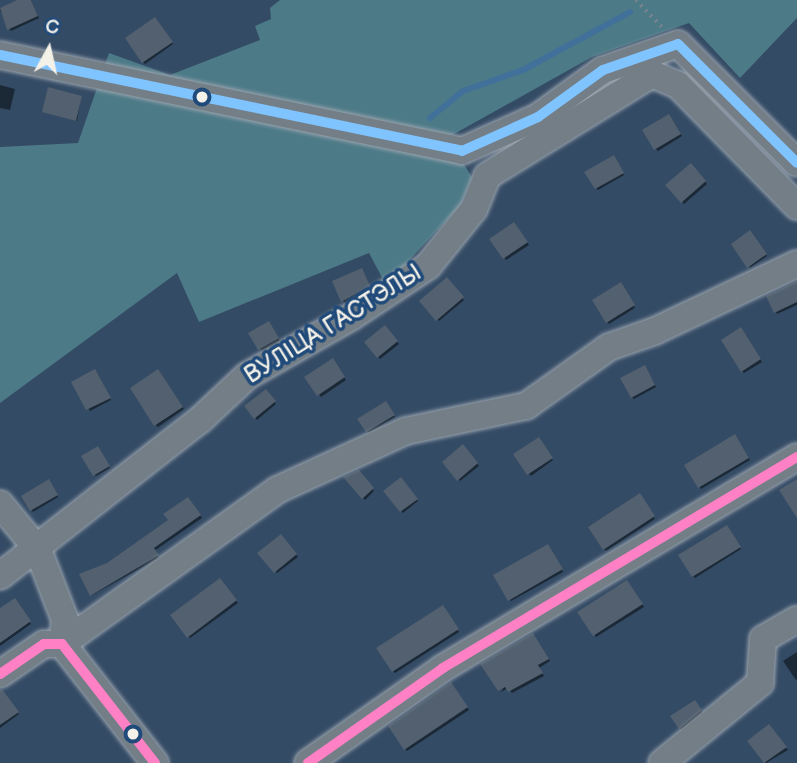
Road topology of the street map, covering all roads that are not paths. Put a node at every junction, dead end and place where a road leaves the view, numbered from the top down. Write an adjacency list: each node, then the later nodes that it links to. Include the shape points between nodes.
1 (0, 55): 2 (street, via 462,151 538,117 603,70 678,44)
2 (797, 163)
3 (797, 206): 7 (street, ВУЛІЦА ГАСТЭЛЫ, via 678,85 653,74 487,176 474,209 428,266 351,317 247,376 200,420)
4 (797, 264): 10 (street, via 655,331 608,347 526,405 407,431 277,490)
5 (797, 457): 13 (street, via 443,668)
6 (0, 503): 7 (street)
7 (38, 550): 8 (street, ВУЛІЦА ГАСТЭЛЫ); 10 (street, via 65,620)
8 (0, 576)
9 (797, 619): 14 (street, via 763,639 760,683)
10 (62, 644): 11 (street, via 44,644); 12 (street)
11 (0, 674)
12 (155, 763)
13 (308, 763)
14 (663, 763)

